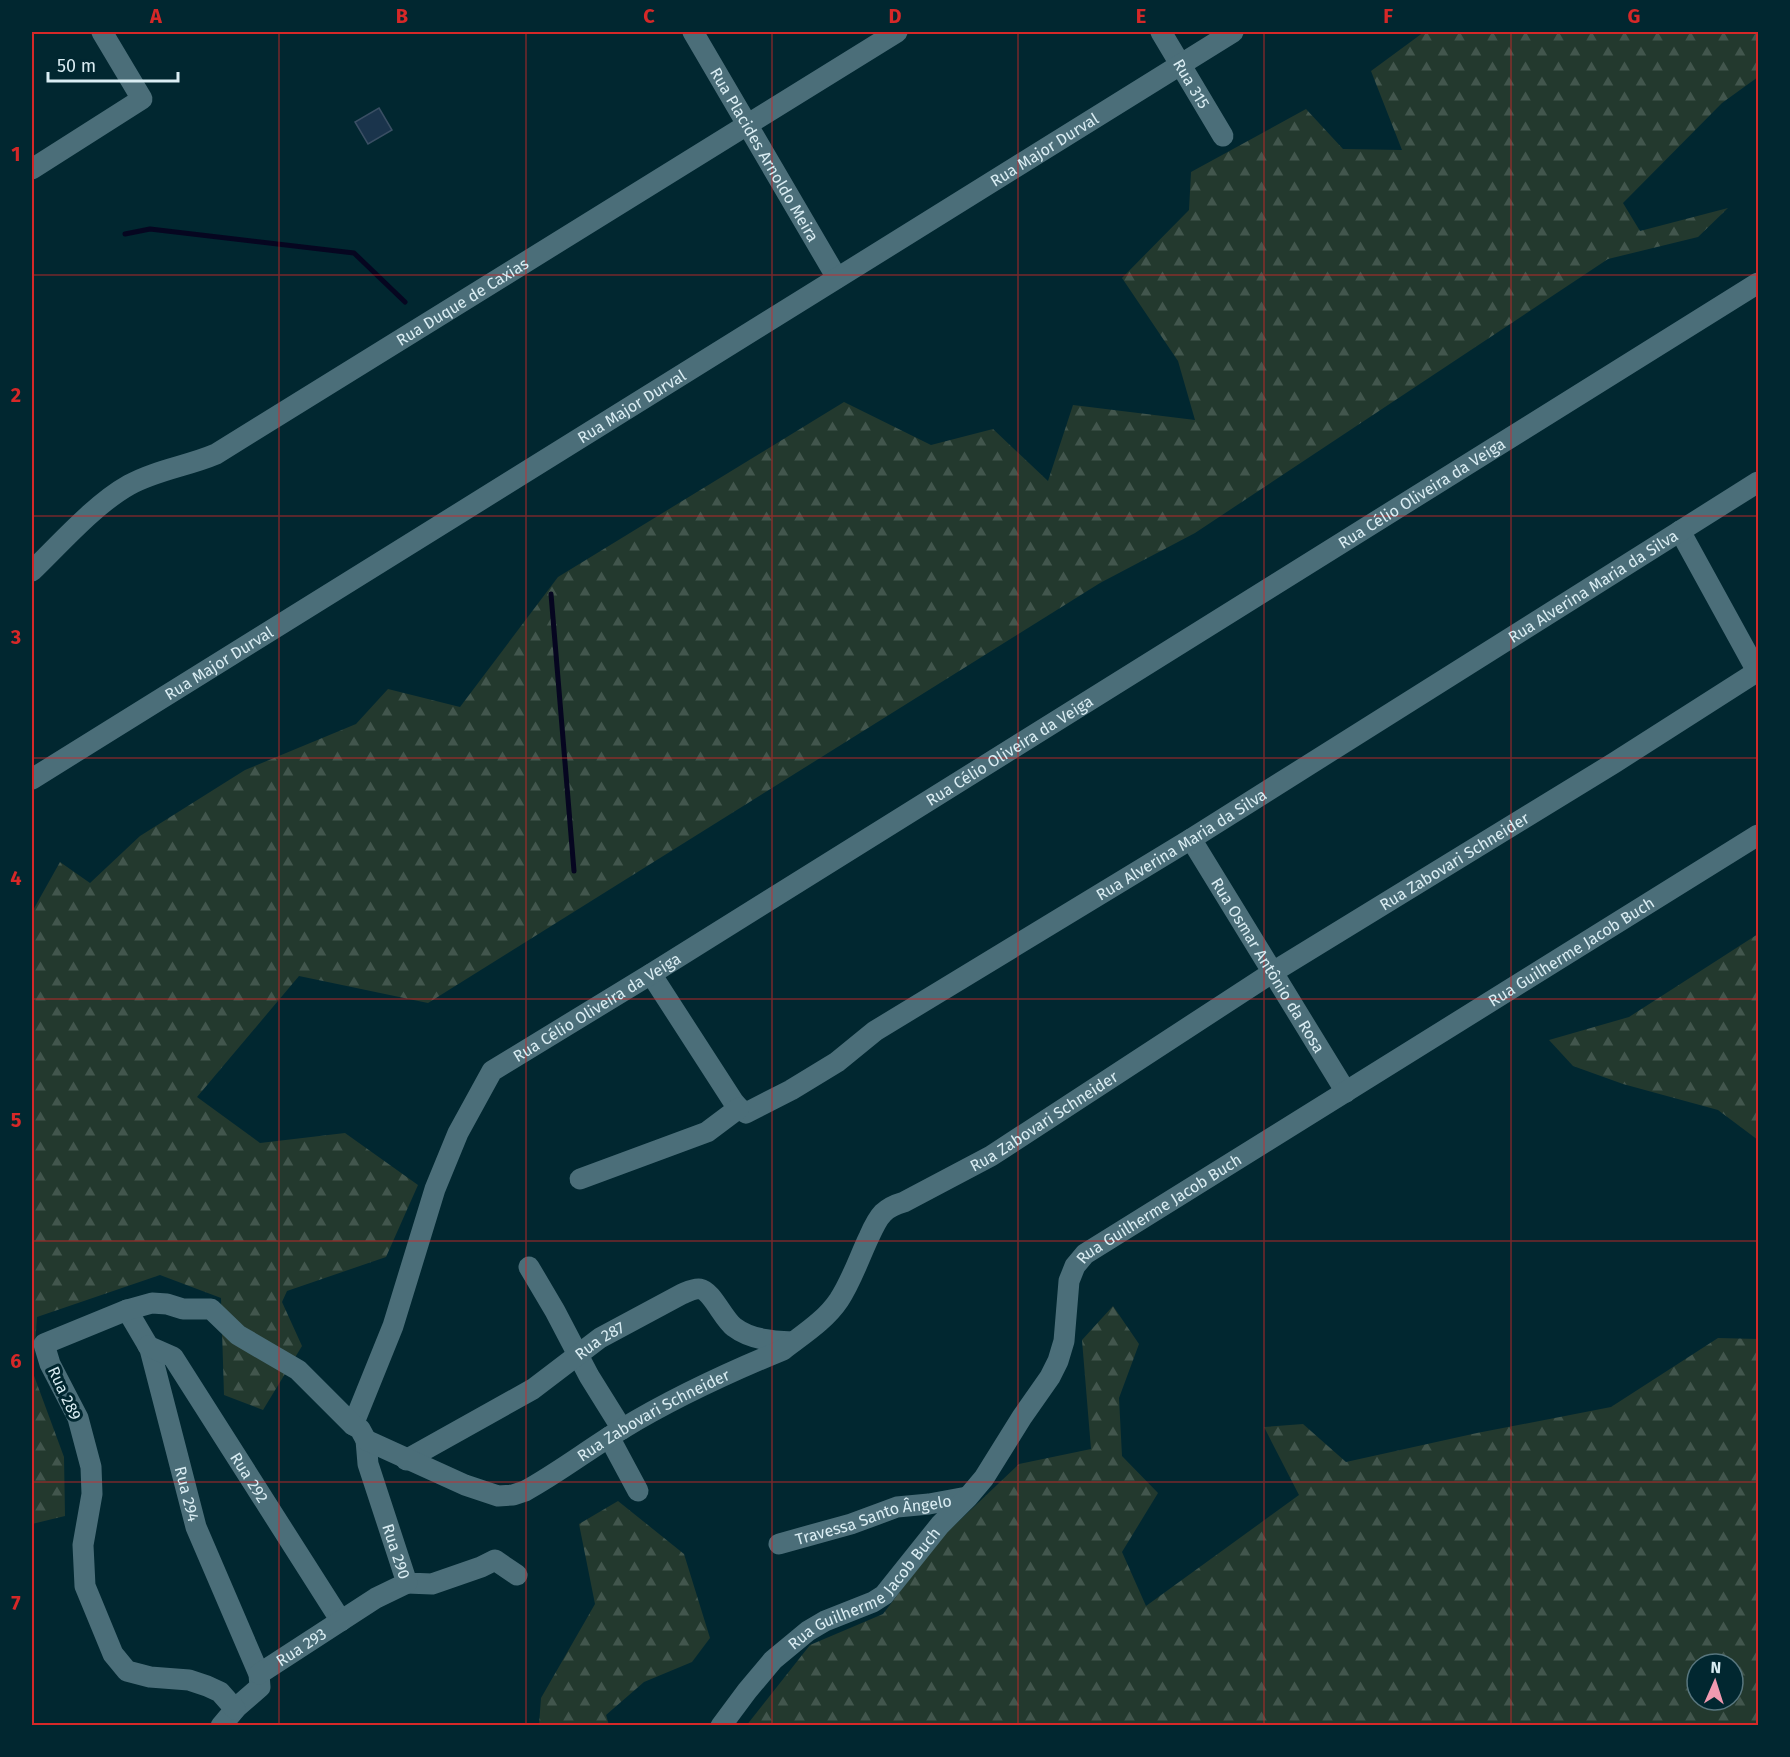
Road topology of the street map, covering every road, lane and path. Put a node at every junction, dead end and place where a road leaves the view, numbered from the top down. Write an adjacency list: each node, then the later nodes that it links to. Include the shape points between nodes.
1 (102, 32): 9 (street, via 142,99)
2 (693, 32): 7 (street, Rua Placides Arnoldo Meira)
3 (897, 32): 7 (street, Rua Duque de Caxias)
4 (1161, 32): 6 (street, Rua 315)
5 (1233, 32): 6 (street, Rua Major Durval)
6 (1180, 64): 8 (street, Rua 315); 10 (street, Rua Major Durval)
7 (747, 124): 10 (street, Rua Placides Arnoldo Meira); 14 (street, Rua Duque de Caxias, via 216,454 128,486)
8 (1223, 136)
9 (32, 170)
10 (837, 278): 16 (street, Rua Major Durval)
11 (1758, 283): 20 (street, Rua Célio Oliveira da Veiga)
12 (1758, 482): 13 (street, Rua Alverina Maria da Silva)
13 (1680, 531): 15 (street); 18 (street, Rua Alverina Maria da Silva)
14 (32, 570)
15 (1758, 672): 19 (street, Rua Zabovari Schneider)
16 (32, 779)
17 (1758, 835): 21 (street, Rua Guilherme Jacob Buch)
18 (1191, 839): 19 (street, Rua Osmar Antônio da Rosa); 22 (street, Rua Alverina Maria da Silva, via 875,1031 837,1062 791,1090 746,1113)
19 (1273, 972): 21 (street, Rua Osmar Antônio da Rosa); 26 (street, Rua Zabovari Schneider, via 991,1156 884,1212 838,1301 828,1315)
20 (651, 974): 22 (street); 29 (street, Rua Célio Oliveira da Veiga, via 492,1071 458,1133 435,1189)
21 (1346, 1092): 33 (street, Rua Guilherme Jacob Buch, via 1086,1254 1069,1281 1064,1341 1058,1361)
22 (739, 1108): 23 (street, via 707,1132)
23 (580, 1179)
24 (529, 1267): 28 (street)
25 (127, 1310): 27 (street, Rua 294); 29 (street, Rua 289, via 152,1303 183,1310 211,1309 238,1335 298,1370); 39 (street, Rua 289, via 44,1344 78,1418 91,1467 92,1494 83,1545 85,1586 113,1654 127,1671 207,1686 220,1692)
26 (793, 1342): 28 (street, Rua 287, via 760,1340 733,1327 708,1293 700,1289 626,1323); 30 (street, Rua Zabovari Schneider, via 783,1350 690,1390)
27 (148, 1346): 37 (street, Rua 292, via 173,1357); 38 (street, Rua 294, via 196,1527)
28 (579, 1353): 30 (street); 31 (street, Rua 287, via 532,1389)
29 (359, 1433): 31 (street, Rua Zabovari Schneider); 36 (street, Rua 290)
30 (615, 1433): 31 (street, Rua Zabovari Schneider, via 537,1485 513,1495 483,1492); 32 (street)
31 (406, 1460)
32 (638, 1491)
33 (968, 1497): 34 (street, Travessa Santo Ângelo, via 897,1507); 41 (street, Rua Guilherme Jacob Buch, via 940,1525 884,1595 808,1631 773,1660)
34 (779, 1544)
35 (517, 1575): 36 (street, Rua 290, via 495,1560 432,1584)
36 (407, 1583): 37 (street, Rua 293)
37 (340, 1621): 38 (street, Rua 293)
38 (259, 1674): 39 (street, via 260,1687)
39 (235, 1709): 40 (street)
40 (221, 1725)
41 (721, 1725)

